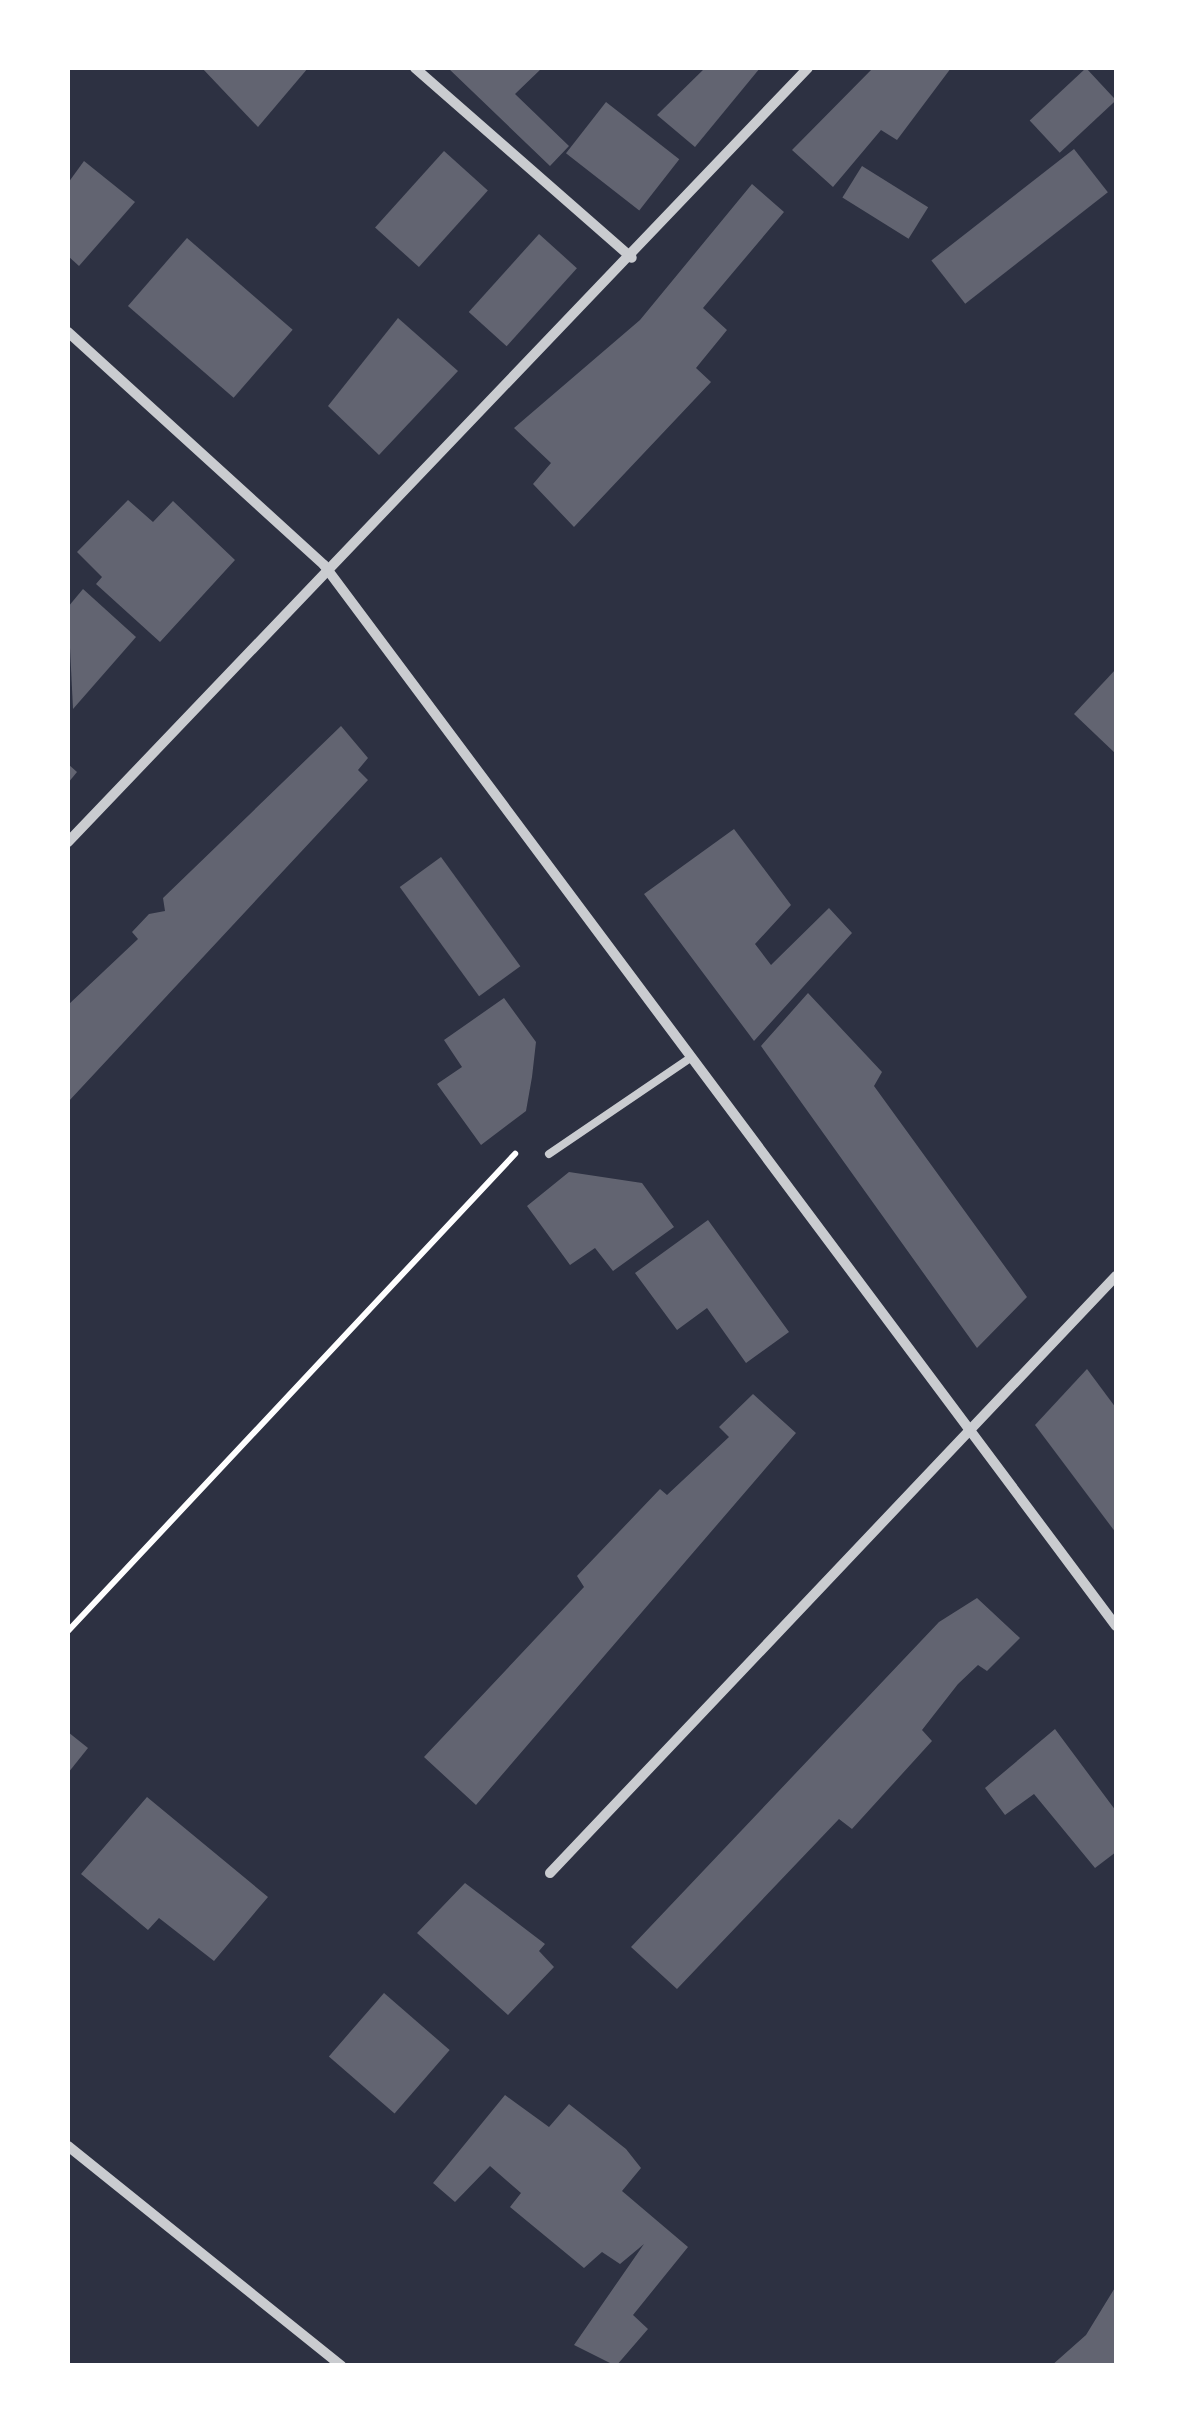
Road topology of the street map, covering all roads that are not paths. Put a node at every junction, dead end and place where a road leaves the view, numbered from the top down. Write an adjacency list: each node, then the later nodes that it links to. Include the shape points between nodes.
1 (415, 68): 3 (street)
2 (808, 68): 3 (street)
3 (632, 258): 5 (street)
4 (68, 332): 5 (street)
5 (324, 565): 6 (street); 7 (street)
6 (68, 842)
7 (690, 1058): 8 (lane); 10 (street)
8 (549, 1154)
9 (1116, 1276): 10 (street)
10 (968, 1432): 11 (street); 12 (street)
11 (1116, 1626)
12 (550, 1873)
13 (68, 2146): 14 (street)
14 (342, 2366)

